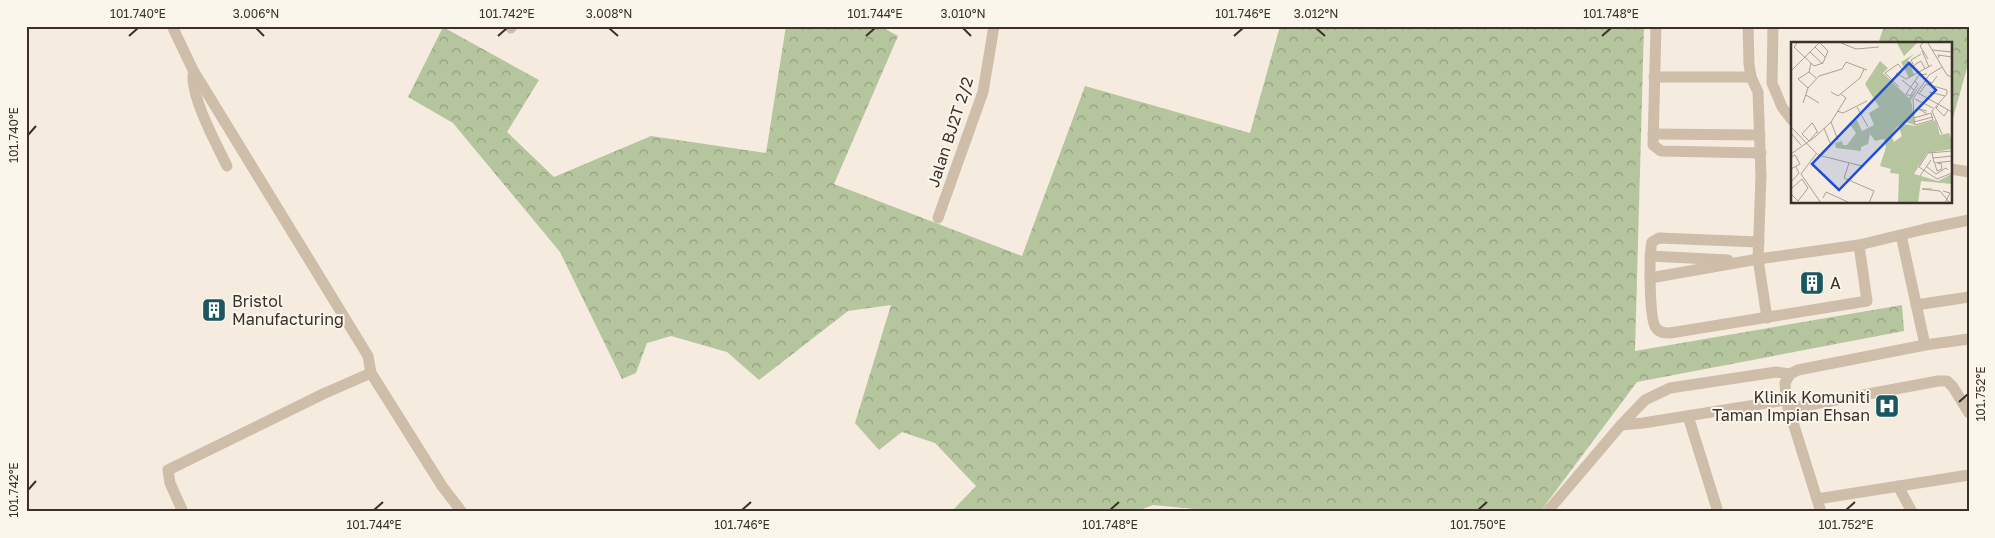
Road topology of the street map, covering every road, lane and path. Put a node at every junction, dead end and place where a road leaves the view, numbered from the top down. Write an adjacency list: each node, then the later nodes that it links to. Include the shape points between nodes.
1 (172, 26): 6 (street)
2 (994, 26): 16 (street, Jalan BJ2T 2/2, via 982,92)
3 (1656, 26): 7 (street)
4 (1748, 26): 8 (street)
5 (1773, 26): 9 (street, via 1772,83 1782,108)
6 (193, 70): 13 (street, via 192,81 200,107); 29 (street, via 368,356)
7 (1654, 77): 8 (street); 10 (street)
8 (1751, 77): 11 (street, via 1758,92)
9 (1791, 119)
10 (1653, 134): 11 (street); 12 (street, via 1653,145 1661,151)
11 (1760, 136): 12 (street)
12 (1761, 154): 19 (street)
13 (228, 166)
14 (1952, 169): 15 (street)
15 (1969, 172)
16 (938, 218)
17 (1969, 220): 18 (street)
18 (1901, 235): 20 (street); 25 (street)
19 (1759, 242): 21 (street, via 1659,238 1652,242); 22 (street)
20 (1858, 245): 22 (street); 26 (street, via 1867,301)
21 (1650, 256): 22 (street); 23 (street)
22 (1753, 260): 23 (street); 26 (street)
23 (1650, 278): 26 (street, via 1652,322 1663,333)
24 (1969, 297): 25 (street)
25 (1916, 305): 28 (street)
26 (1767, 318)
27 (1969, 339): 28 (street)
28 (1925, 345): 30 (street)
29 (371, 373): 38 (street, via 168,470); 39 (street)
30 (1790, 374): 31 (street, via 1785,383); 34 (street, via 1776,372 1670,388 1645,400)
31 (1787, 405): 32 (street, via 1947,381); 33 (street); 37 (street)
32 (1969, 413)
33 (1688, 416): 34 (street); 41 (street)
34 (1621, 425): 40 (street)
35 (1969, 475): 36 (street)
36 (1898, 486): 37 (street); 43 (street)
37 (1817, 499): 42 (street)
38 (183, 512)
39 (462, 512)
40 (1547, 512)
41 (1718, 512)
42 (1821, 512)
43 (1912, 512)

